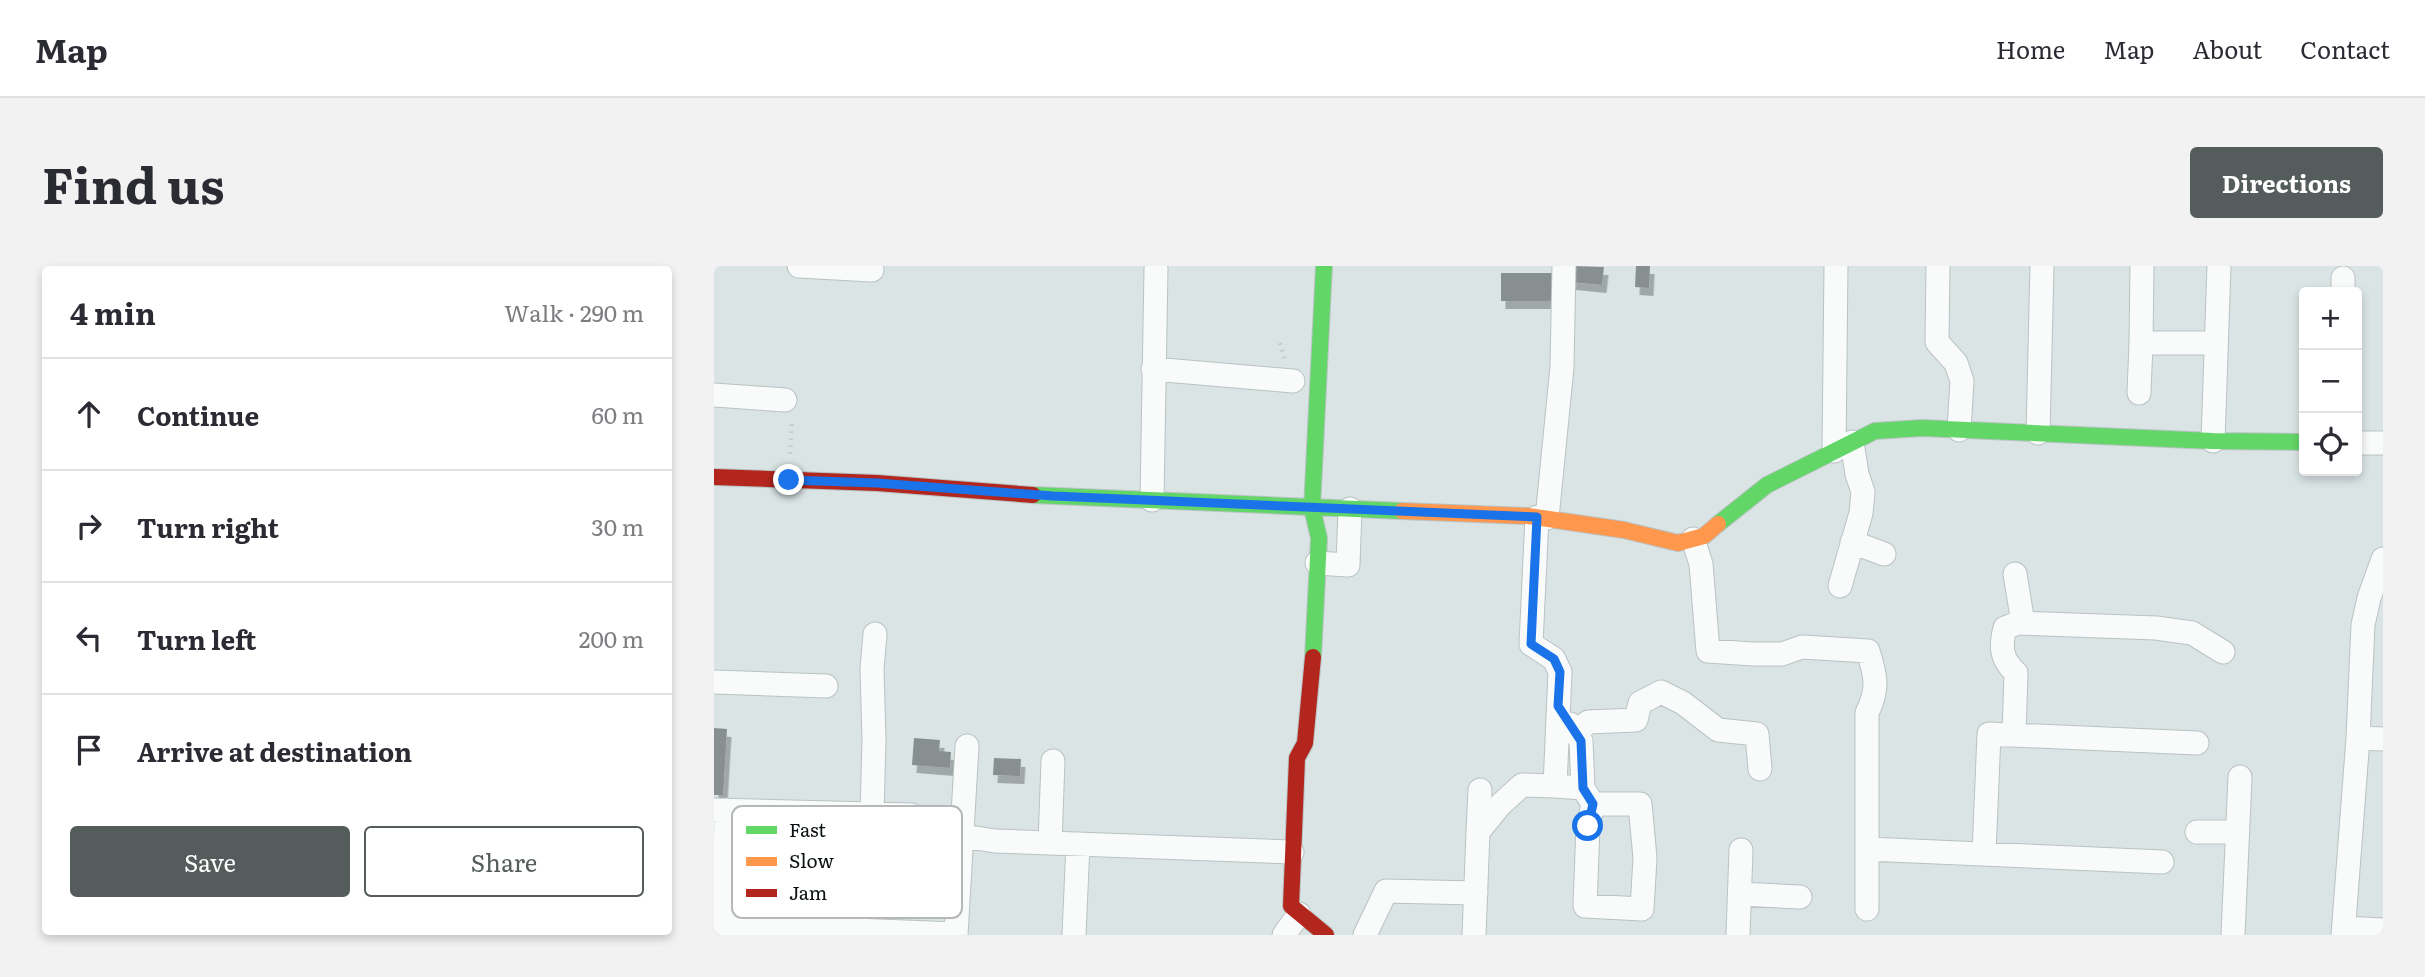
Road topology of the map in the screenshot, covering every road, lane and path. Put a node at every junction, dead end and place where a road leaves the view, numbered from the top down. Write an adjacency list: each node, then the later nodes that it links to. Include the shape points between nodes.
1 (799, 266): 10 (street)
2 (1324, 266): 28 (street)
3 (1564, 266): 30 (street, via 1562,367)
4 (1836, 266): 24 (street)
5 (1938, 266): 18 (street, via 1937,342 1956,363 1962,381)
6 (2042, 266): 19 (street)
7 (2142, 266): 11 (street)
8 (2219, 266): 12 (street)
9 (1156, 269): 13 (street)
10 (872, 270)
11 (2141, 343): 12 (street); 15 (street)
12 (2216, 343): 20 (street)
13 (1153, 369): 14 (street); 27 (street)
14 (1293, 382)
15 (2139, 393)
16 (714, 395): 17 (street)
17 (785, 400): 26 (path, via 792,419)
18 (1959, 430): 19 (street); 24 (street, via 1875,431)
19 (2038, 433): 20 (street)
20 (2213, 441): 21 (street)
21 (2299, 442)
22 (2362, 443): 23 (street)
23 (2383, 443)
24 (1843, 446): 31 (street, via 1768,485 1704,537); 32 (street, via 1863,492)
25 (714, 477): 26 (street)
26 (789, 480): 27 (street)
27 (1152, 500): 28 (street)
28 (1312, 508): 29 (street); 34 (street, via 1319,538)
29 (1350, 509): 30 (street); 34 (street, via 1348,565)
30 (1542, 518): 31 (street, via 1678,542); 43 (street, via 1531,644 1554,659 1560,672)
31 (1693, 539): 64 (street, via 1701,564 1708,651 1868,651 1876,676 1875,697 1867,713)
32 (1852, 542): 33 (street); 37 (street)
33 (1884, 554)
34 (1317, 563): 67 (street, via 1312,688 1306,743 1297,758)
35 (2382, 564): 46 (street, via 2363,625)
36 (2015, 574): 38 (street)
37 (1840, 586)
38 (2022, 623): 40 (street, via 2192,632); 45 (street, via 2005,628 2001,644 2003,658 2016,673)
39 (875, 634): 56 (street)
40 (2223, 652)
41 (714, 682): 42 (street)
42 (826, 685)
43 (1558, 706): 44 (street); 53 (street)
44 (1576, 734): 51 (street, via 1588,722 1636,720 1640,703 1661,692 1718,730 1757,734); 55 (street, via 1581,741)
45 (2014, 735): 48 (street); 68 (street, via 1989,734)
46 (2358, 737): 47 (street); 79 (street)
47 (2383, 739)
48 (2197, 743)
49 (967, 746): 61 (street)
50 (1053, 761): 62 (street)
51 (1760, 769)
52 (2240, 777): 60 (street)
53 (1555, 786): 55 (street); 58 (street, via 1522,785)
54 (1480, 790): 58 (street)
55 (1588, 796): 55 (street, via 1640,804 1645,858 1642,909 1584,905)
56 (872, 806)
57 (720, 810): 76 (street)
58 (1478, 832): 70 (street)
59 (2197, 832): 60 (street)
60 (2237, 832): 87 (street)
61 (963, 836): 62 (street); 65 (street)
62 (1050, 843): 63 (street)
63 (1078, 844): 67 (street); 81 (street)
64 (1867, 849): 68 (street); 73 (street)
65 (962, 850)
66 (1741, 850): 71 (street)
67 (1292, 852): 74 (street, via 1291,906)
68 (1984, 854): 69 (street)
69 (2162, 862)
70 (1476, 893): 84 (street, via 1386,891); 85 (street)
71 (1740, 894): 72 (street); 86 (street)
72 (1800, 897)
73 (1867, 909)
74 (1299, 914): 82 (street); 83 (street)
75 (822, 918): 77 (street)
76 (724, 930): 77 (street)
77 (822, 930): 80 (street)
78 (2383, 930): 79 (street)
79 (2344, 931)
80 (956, 935)
81 (1074, 935)
82 (1284, 935)
83 (1326, 935)
84 (1365, 935)
85 (1474, 935)
86 (1738, 935)
87 (2232, 935)

